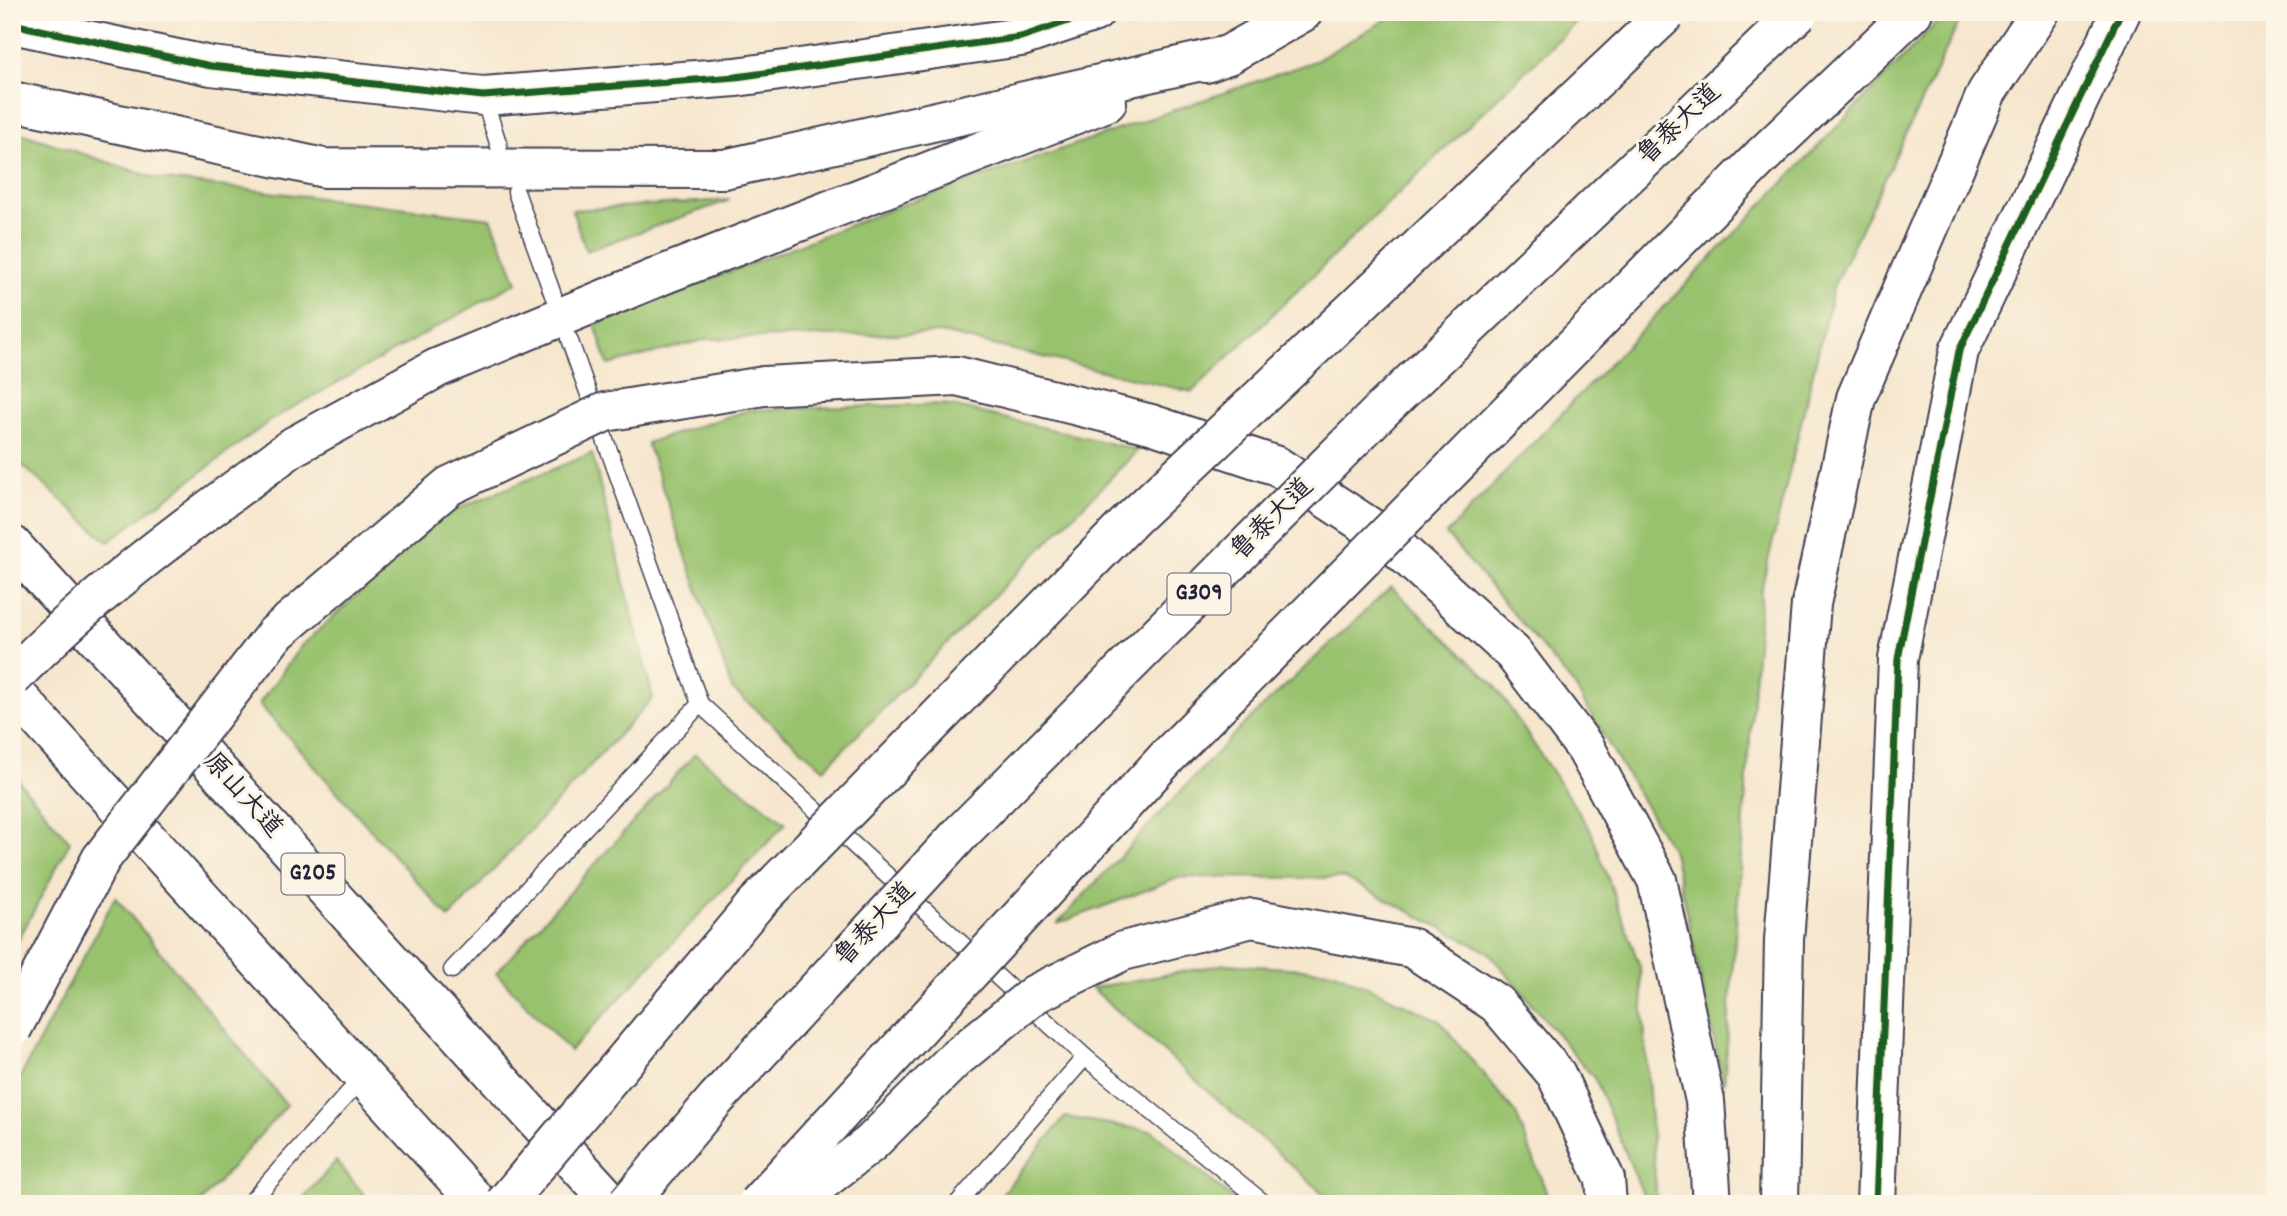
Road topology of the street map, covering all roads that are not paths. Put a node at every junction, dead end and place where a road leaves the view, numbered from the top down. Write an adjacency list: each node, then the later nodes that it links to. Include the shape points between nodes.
1 (1095, 12): 10 (main road, via 1021,37 736,77)
2 (1303, 12): 9 (main road)
3 (1668, 12): 26 (main road, bridge, via 1132,519 764,895)
4 (1798, 12): 28 (main road, 鲁泰大道 / G309, bridge, via 1382,410 962,832 716,1099)
5 (1913, 12): 29 (main road, bridge, via 1763,155 1169,755)
6 (2040, 12): 35 (main road, via 1987,92 1856,398 1811,604 1784,940)
7 (2121, 12): 36 (main road, via 1959,351 1898,659)
8 (12, 24): 10 (main road, via 211,66)
9 (1227, 55): 11 (main road, via 724,169 324,168); 17 (main road, bridge, via 437,368 295,446 204,512 50,638)
10 (483, 96): 12 (lane)
11 (12, 101)
12 (499, 146)
13 (516, 192): 14 (lane)
14 (553, 295)
15 (569, 339): 19 (lane)
16 (12, 545): 27 (main road, 原山大道 / G205)
17 (12, 678)
18 (12, 690): 25 (main road)
19 (700, 704): 20 (lane); 22 (lane)
20 (452, 970)
21 (12, 1029): 34 (main road, bridge, via 101,859 275,634 449,486 605,412 764,386 957,376 1151,424 1277,466 1388,539 1513,653 1586,749 1657,880 1705,1101)
22 (1085, 1057): 31 (lane); 32 (lane)
23 (352, 1089): 24 (lane)
24 (249, 1204)
25 (479, 1204)
26 (504, 1204)
27 (613, 1204)
28 (627, 1204)
29 (757, 1204)
30 (793, 1204): 33 (main road, bridge, via 871,1143 955,1059 1035,994 1123,951 1252,918 1412,948 1497,1003 1556,1074 1605,1179)
31 (957, 1204)
32 (1265, 1204)
33 (1607, 1204)
34 (1712, 1204)
35 (1779, 1204)
36 (1876, 1204)

